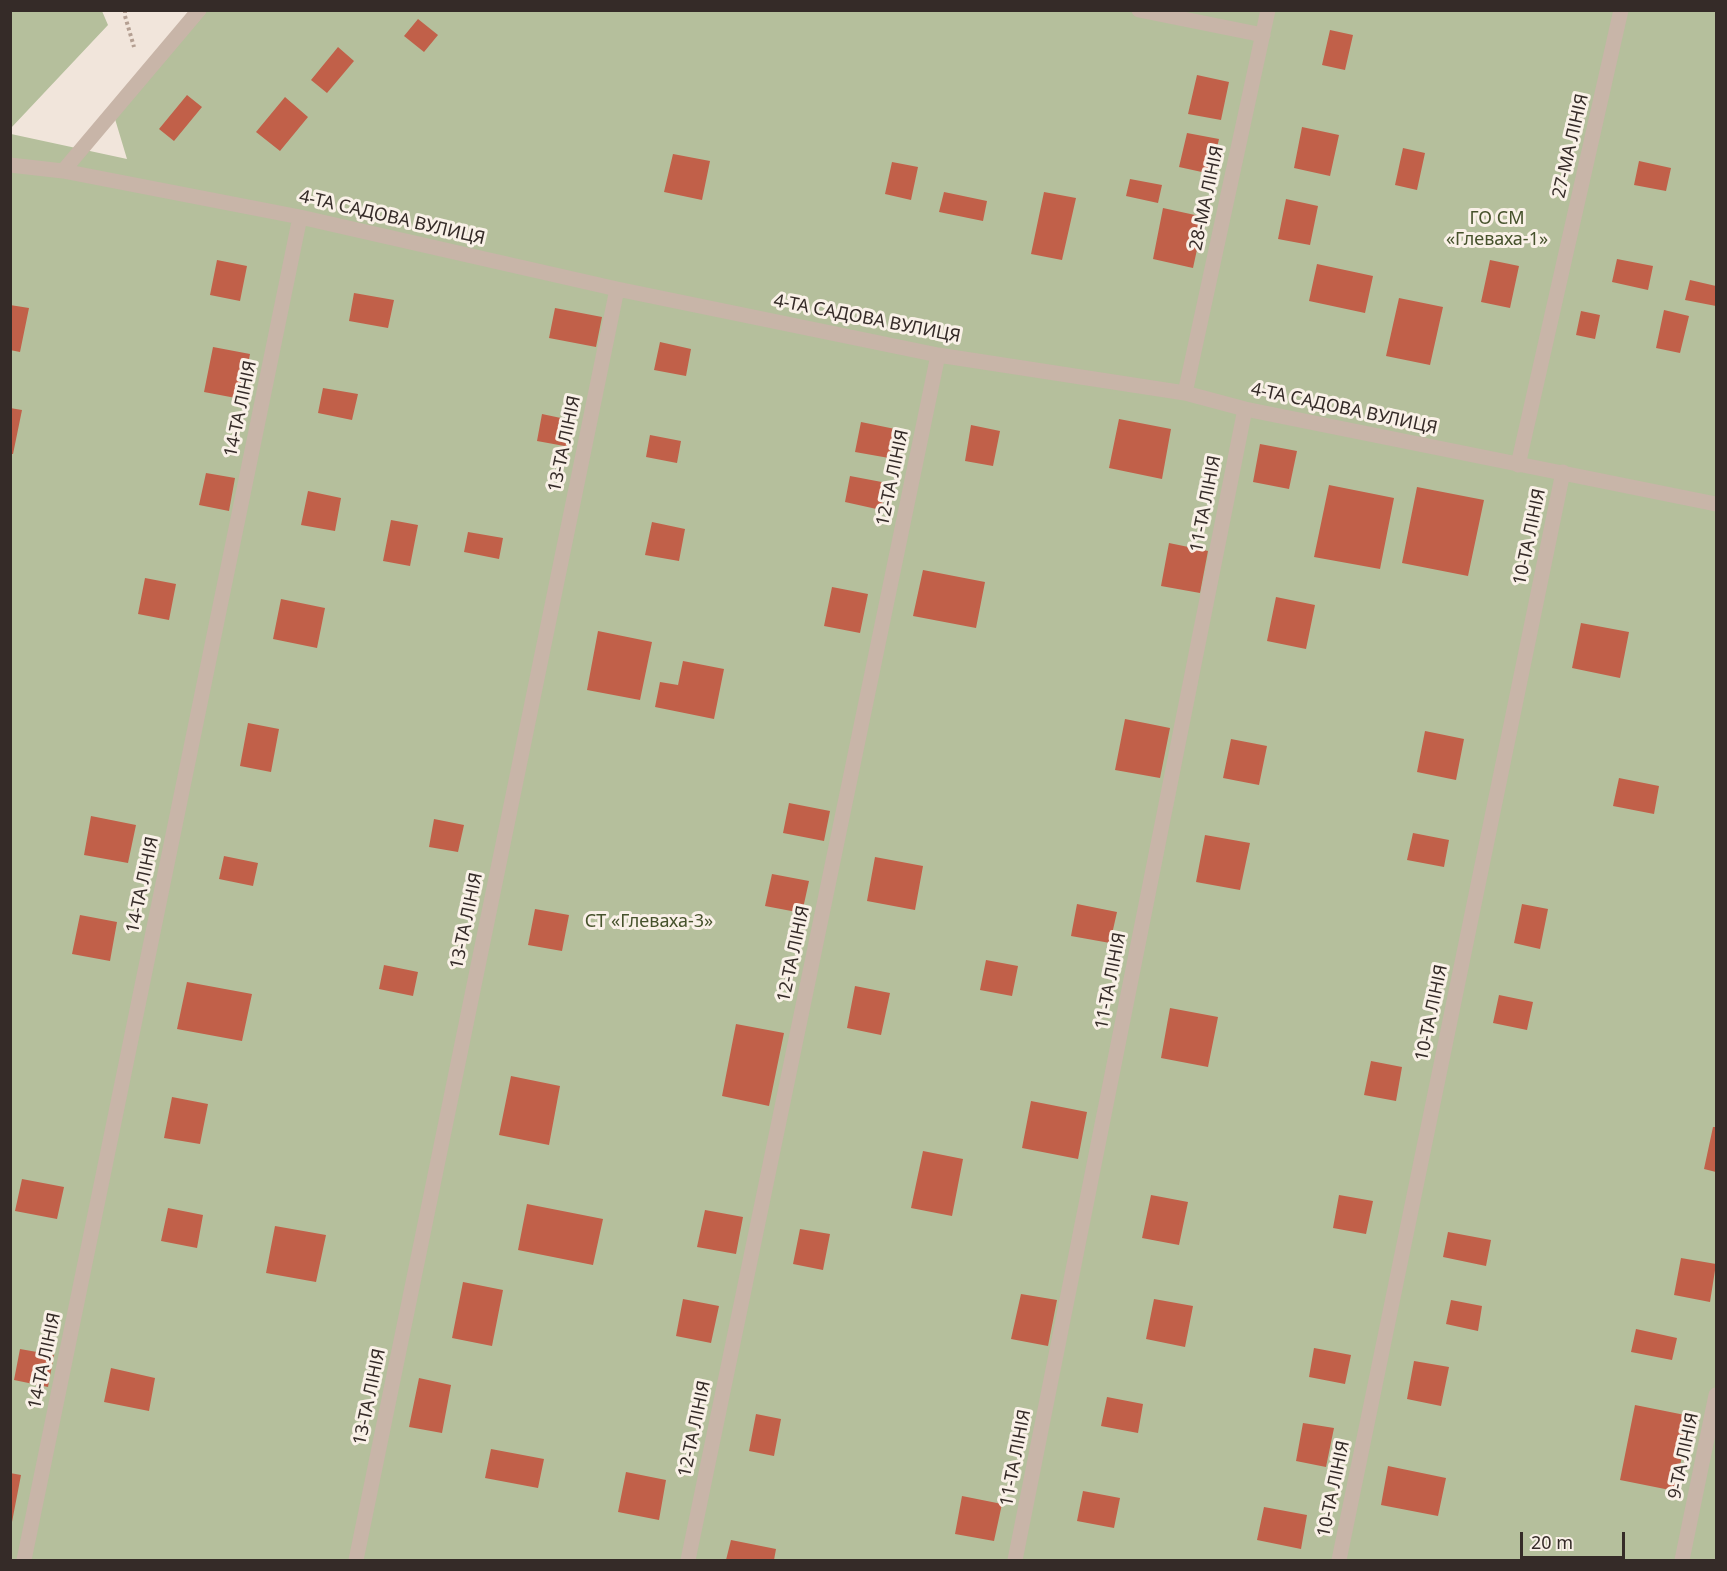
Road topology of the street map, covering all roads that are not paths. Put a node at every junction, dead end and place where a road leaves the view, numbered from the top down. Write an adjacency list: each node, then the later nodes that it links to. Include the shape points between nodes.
1 (199, 10): 7 (street)
2 (1138, 10): 5 (street)
3 (1268, 10): 5 (street, 28-МА ЛІНІЯ)
4 (1621, 10): 13 (street, 27-МА ЛІНІЯ)
5 (1263, 35): 11 (street, 28-МА ЛІНІЯ)
6 (10, 165): 7 (street, 4-ТА САДОВА ВУЛИЦЯ)
7 (63, 171): 8 (street, 4-ТА САДОВА ВУЛИЦЯ)
8 (300, 217): 9 (street, 4-ТА САДОВА ВУЛИЦЯ); 17 (street, 14-ТА ЛІНІЯ)
9 (616, 289): 10 (street, 4-ТА САДОВА ВУЛИЦЯ); 18 (street, 13-ТА ЛІНІЯ)
10 (938, 355): 11 (street, 4-ТА САДОВА ВУЛИЦЯ); 19 (street, 12-ТА ЛІНІЯ)
11 (1185, 393): 12 (street, 4-ТА САДОВА ВУЛИЦЯ)
12 (1245, 409): 13 (street, 4-ТА САДОВА ВУЛИЦЯ); 20 (street, 11-ТА ЛІНІЯ)
13 (1518, 465): 14 (street, 4-ТА САДОВА ВУЛИЦЯ)
14 (1563, 472): 15 (street, 4-ТА САДОВА ВУЛИЦЯ); 21 (street, 10-ТА ЛІНІЯ)
15 (1716, 504)
16 (1716, 1395): 22 (street, 9-ТА ЛІНІЯ)
17 (24, 1560)
18 (357, 1560)
19 (688, 1560)
20 (1015, 1560)
21 (1339, 1560)
22 (1682, 1560)

